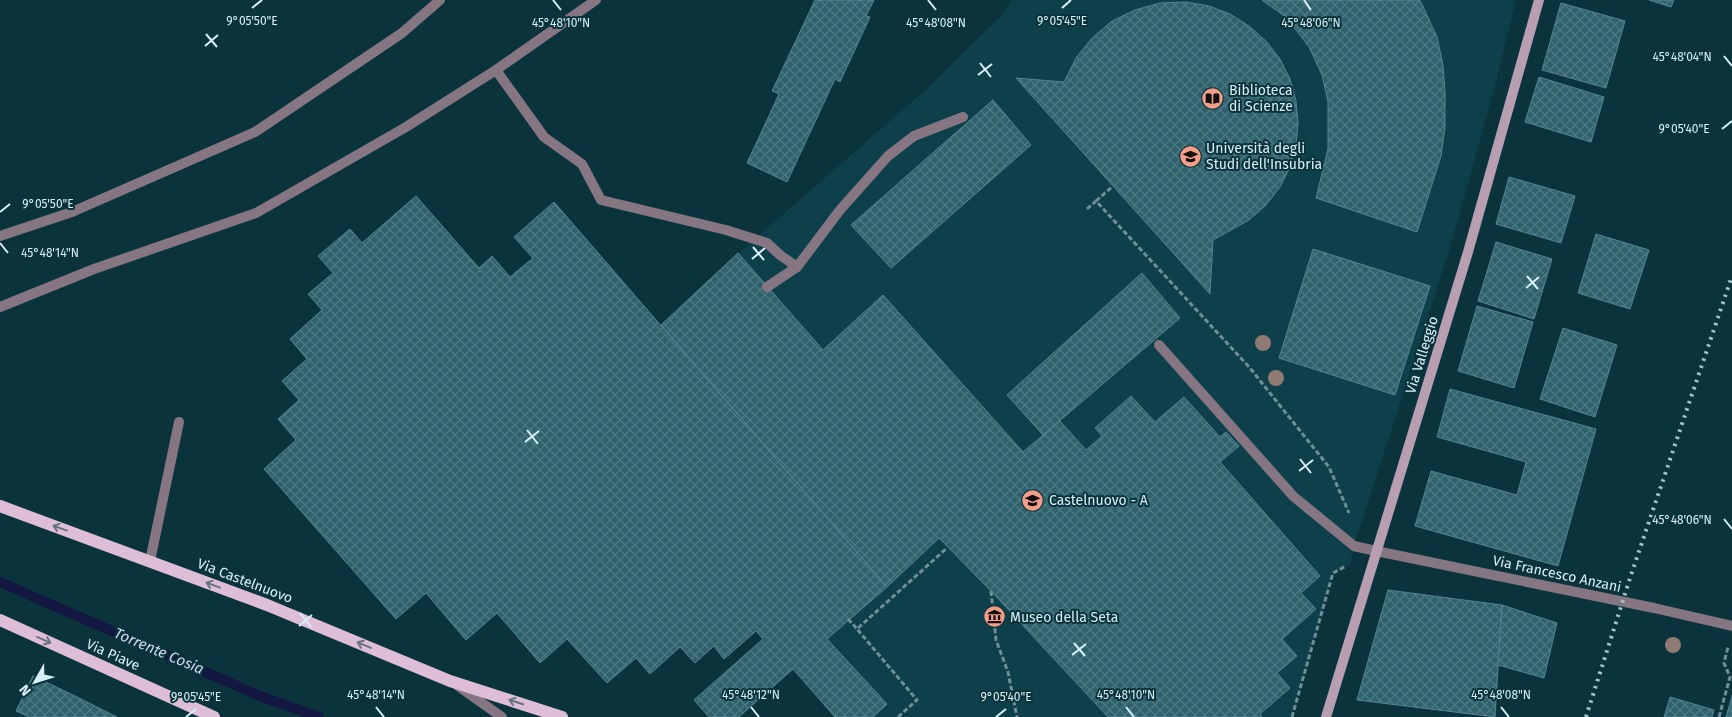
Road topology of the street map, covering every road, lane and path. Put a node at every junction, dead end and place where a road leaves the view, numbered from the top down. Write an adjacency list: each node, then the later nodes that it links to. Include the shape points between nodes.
1 (440, 0): 9 (street, via 402,33 255,132 72,212)
2 (596, 0): 4 (street)
3 (1538, 0): 18 (street, Via Valleggio, via 1468,252)
4 (496, 70): 10 (street, via 544,136 582,164 601,200 767,243); 12 (street, via 406,127 256,213 94,269)
5 (963, 117): 10 (street, via 914,136 888,156)
6 (1113, 186): 7 (path)
7 (1096, 201): 8 (path); 16 (path, via 1250,368 1329,467 1351,518)
8 (1087, 209)
9 (0, 236)
10 (796, 267): 11 (street)
11 (767, 287)
12 (0, 307)
13 (1159, 345): 16 (street, via 1293,496)
14 (179, 422): 19 (street)
15 (0, 506): 19 (main road, Via Castelnuovo, one-way to 15)
16 (1354, 546): 18 (street, Via Francesco Anzani); 32 (path, via 1350,564 1333,573)
17 (948, 548): 24 (path)
18 (1376, 551): 23 (street, Via Francesco Anzani); 33 (street, Via Valleggio)
19 (150, 561): 26 (main road, Via Castelnuovo, one-way to 19, via 267,605)
20 (991, 591): 31 (path, via 996,640 1008,672)
21 (0, 620): 27 (main road, Via Piave, one-way to 27)
22 (848, 620): 24 (path)
23 (1732, 626)
24 (857, 629): 30 (path, via 918,700)
25 (1728, 645): 34 (path, via 1724,663 1730,677)
26 (450, 681): 28 (street); 29 (main road, Via Castelnuovo, one-way to 26)
27 (214, 717)
28 (502, 717)
29 (562, 717)
30 (898, 717)
31 (1016, 717)
32 (1292, 717)
33 (1326, 717)
34 (1719, 717)

